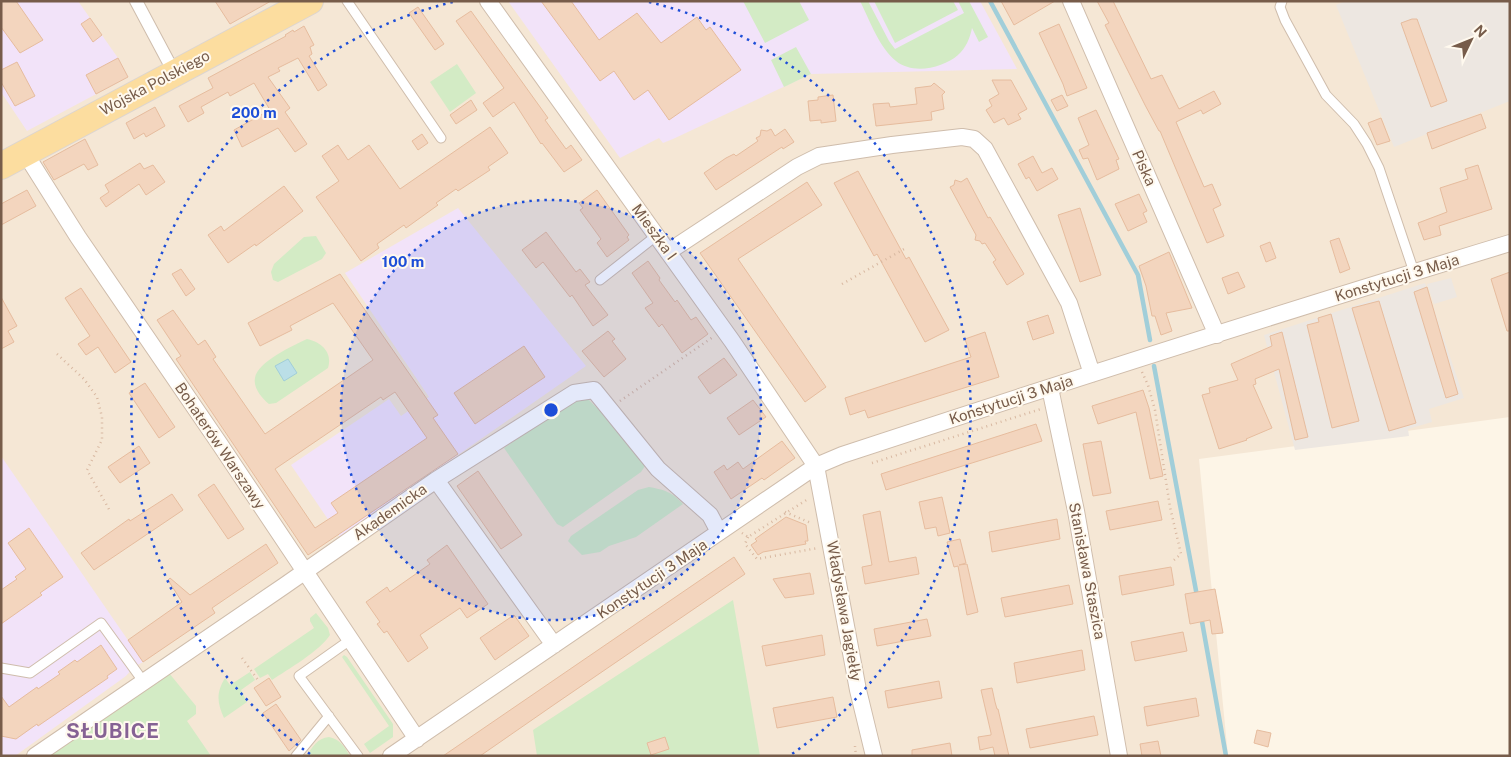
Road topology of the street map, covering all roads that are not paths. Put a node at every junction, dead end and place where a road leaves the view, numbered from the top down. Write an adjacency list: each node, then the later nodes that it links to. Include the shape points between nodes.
1 (136, 1): 7 (street)
2 (310, 1): 9 (main road, Wojska Polskiego)
3 (346, 1): 8 (lane)
4 (488, 1): 11 (street, Mieszka I)
5 (1071, 1): 16 (street, Piska)
6 (1282, 1): 14 (lane, via 1280,7 1285,20 1326,95 1354,124 1380,168)
7 (168, 61)
8 (441, 138)
9 (25, 153): 10 (main road, Wojska Polskiego); 22 (street, Bohaterów Warszawy)
10 (1, 166)
11 (656, 236): 13 (street, Mieszka I); 15 (lane)
12 (1510, 243): 14 (street, Konstytucji 3 Maja)
13 (668, 252): 17 (street, via 797,167 819,156 962,137 974,139 985,149 1069,303); 19 (street, Mieszka I)
14 (1414, 272): 16 (street, Konstytucji 3 Maja)
15 (600, 280)
16 (1217, 335): 17 (street, Konstytucji 3 Maja)
17 (1092, 374): 18 (street, Konstytucji 3 Maja)
18 (1050, 388): 19 (street, Konstytucji 3 Maja); 34 (street, Stanisława Staszica, via 1076,511)
19 (816, 466): 21 (street, Konstytucji 3 Maja); 33 (street, Władysława Jagiełły, via 858,690)
20 (436, 480): 21 (street, Akademicka, via 574,393 594,390 658,469 710,514); 22 (street, Akademicka); 24 (street)
21 (720, 532): 24 (street, Konstytucji 3 Maja)
22 (304, 572): 23 (street, Bohaterów Warszawy); 26 (street, Akademicka)
23 (350, 640): 27 (lane, via 299,676); 28 (street, Bohaterów Warszawy)
24 (554, 646): 28 (street, Konstytucji 3 Maja)
25 (1, 668): 26 (lane, via 30,673 101,623)
26 (143, 681): 30 (street, Akademicka)
27 (329, 716): 31 (lane); 32 (lane)
28 (417, 739): 29 (street, Konstytucji 3 Maja)
29 (399, 753)
30 (34, 756)
31 (296, 756)
32 (358, 756)
33 (874, 756)
34 (1119, 756)

